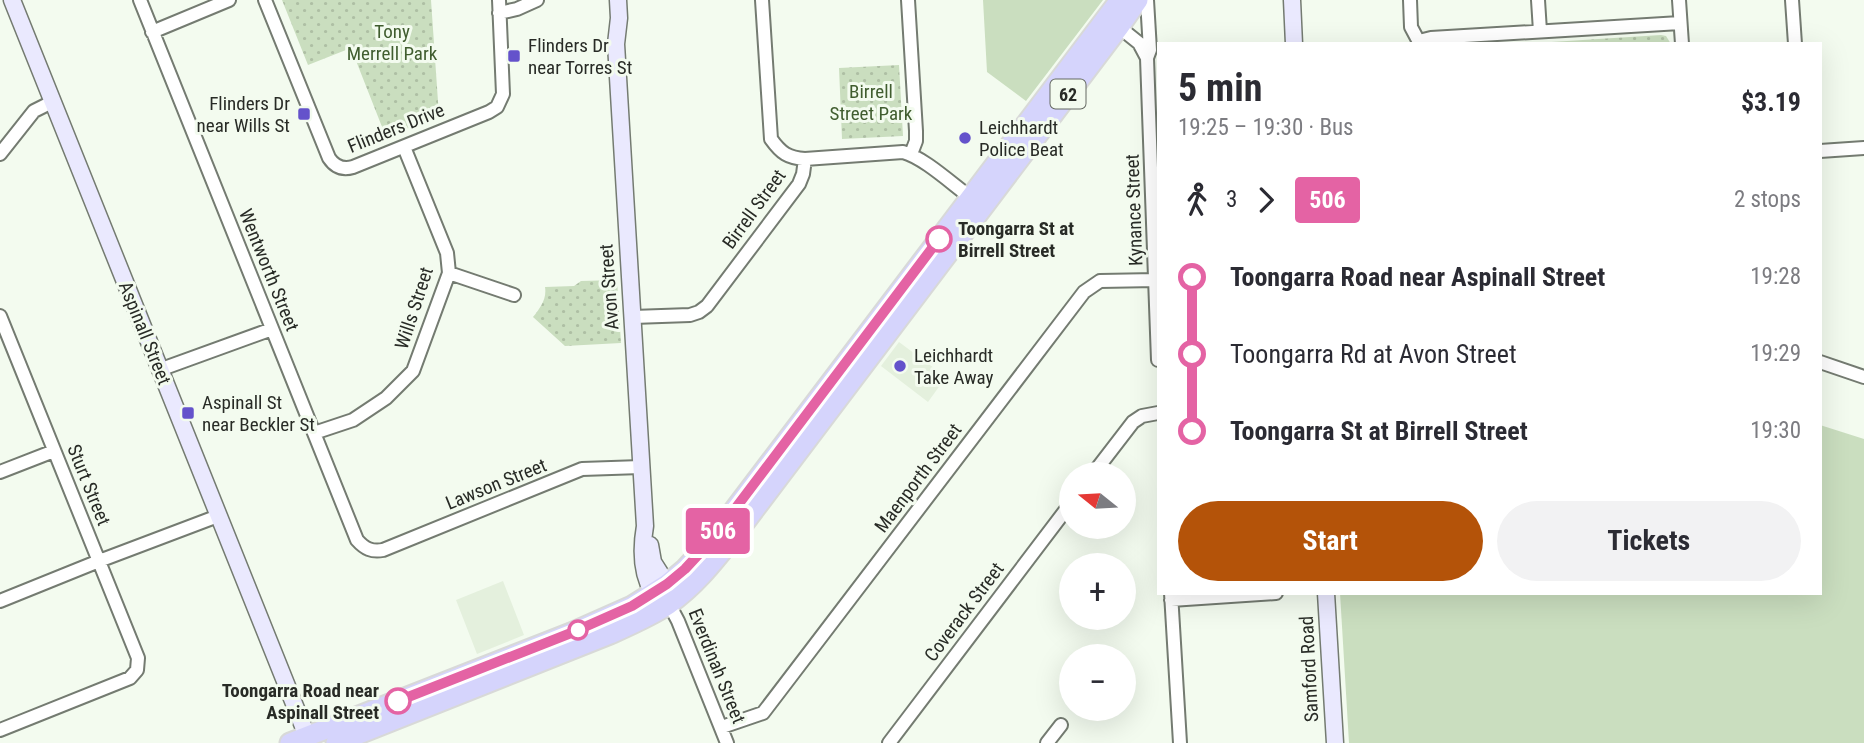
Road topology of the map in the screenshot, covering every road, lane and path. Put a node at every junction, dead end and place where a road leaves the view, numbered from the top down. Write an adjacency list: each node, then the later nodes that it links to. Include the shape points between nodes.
1 (12, 0): 29 (street, Aspinall Street)
2 (139, 0): 20 (street, Wentworth Street)
3 (229, 0): 20 (street)
4 (265, 0): 30 (street, Flinders Drive, via 332,162 348,168)
5 (537, 0): 16 (street, via 517,9)
6 (608, 0): 27 (street, Avon Street)
7 (618, 0): 27 (street, Avon Street)
8 (762, 0): 35 (street, via 771,139 790,158)
9 (908, 0): 34 (street, via 916,131)
10 (1147, 0): 21 (street, Kynance Street)
11 (1292, 0): 22 (street)
12 (1410, 0): 23 (street, via 1411,27)
13 (1538, 0): 19 (street)
14 (1679, 0): 18 (street)
15 (1792, 0): 26 (street)
16 (499, 6): 30 (street, Flinders Drive, via 503,89 499,104)
17 (1123, 11): 21 (street); 28 (street); 36 (main road, 62)
18 (1680, 23): 19 (street); 25 (street)
19 (1540, 31): 24 (street)
20 (152, 32): 43 (street, Wentworth Street)
21 (1150, 38): 28 (street, Kynance Street)
22 (1294, 42)
23 (1418, 42)
24 (1421, 42)
25 (1682, 42)
26 (1795, 42)
27 (616, 44): 41 (street, Avon Street)
28 (1147, 58): 38 (street, Kynance Street)
29 (52, 102): 33 (street, via 34,111); 46 (street, Aspinall Street)
30 (404, 147): 37 (street, Wills Street, via 447,253)
31 (1864, 148): 32 (street)
32 (1822, 151)
33 (0, 154)
34 (911, 154): 35 (street, Birrell Street); 36 (street)
35 (806, 159): 41 (street, Birrell Street, via 799,184 707,306 690,315)
36 (976, 202): 58 (main road, 62, via 710,542)
37 (449, 273): 39 (street); 49 (street, Wills Street, via 413,371 386,398 353,420)
38 (1156, 280): 42 (street, Kynance Street); 64 (street, Maenporth Street, via 1100,281 1084,292 763,713)
39 (514, 295)
40 (0, 316): 44 (street, Sturt Street)
41 (633, 317): 52 (street, Avon Street)
42 (1157, 320)
43 (272, 329): 46 (street); 49 (street, Wentworth Street)
44 (5, 344): 50 (street, Sturt Street)
45 (1822, 363): 47 (street)
46 (159, 370): 54 (street, Aspinall Street)
47 (1864, 377)
48 (1157, 413): 51 (street, via 1133,422)
49 (314, 433): 56 (street, Wentworth Street, via 357,540)
50 (54, 451): 53 (street); 57 (street, Sturt Street)
51 (1102, 462)
52 (641, 467): 56 (street, Lawson Street, via 582,469 383,550); 58 (street, Avon Street, via 646,581)
53 (0, 472)
54 (218, 516): 57 (street); 66 (street, Aspinall Street)
55 (1059, 519): 69 (street, Coverack Street)
56 (369, 550)
57 (99, 561): 62 (street); 65 (street, Sturt Street, via 138,658 137,670 130,678)
58 (663, 594): 64 (street, Everdinah Street); 66 (main road, 62); 67 (main road, 62, via 642,620)
59 (1206, 595): 61 (street)
60 (1326, 595): 72 (street, Samford Road)
61 (1171, 596): 71 (street)
62 (0, 601)
63 (1060, 725): 70 (street)
64 (722, 727): 68 (street, Everdinah Street)
65 (0, 730)
66 (302, 741)
67 (336, 743)
68 (727, 743)
69 (889, 743)
70 (1047, 743)
71 (1180, 743)
72 (1335, 743)

